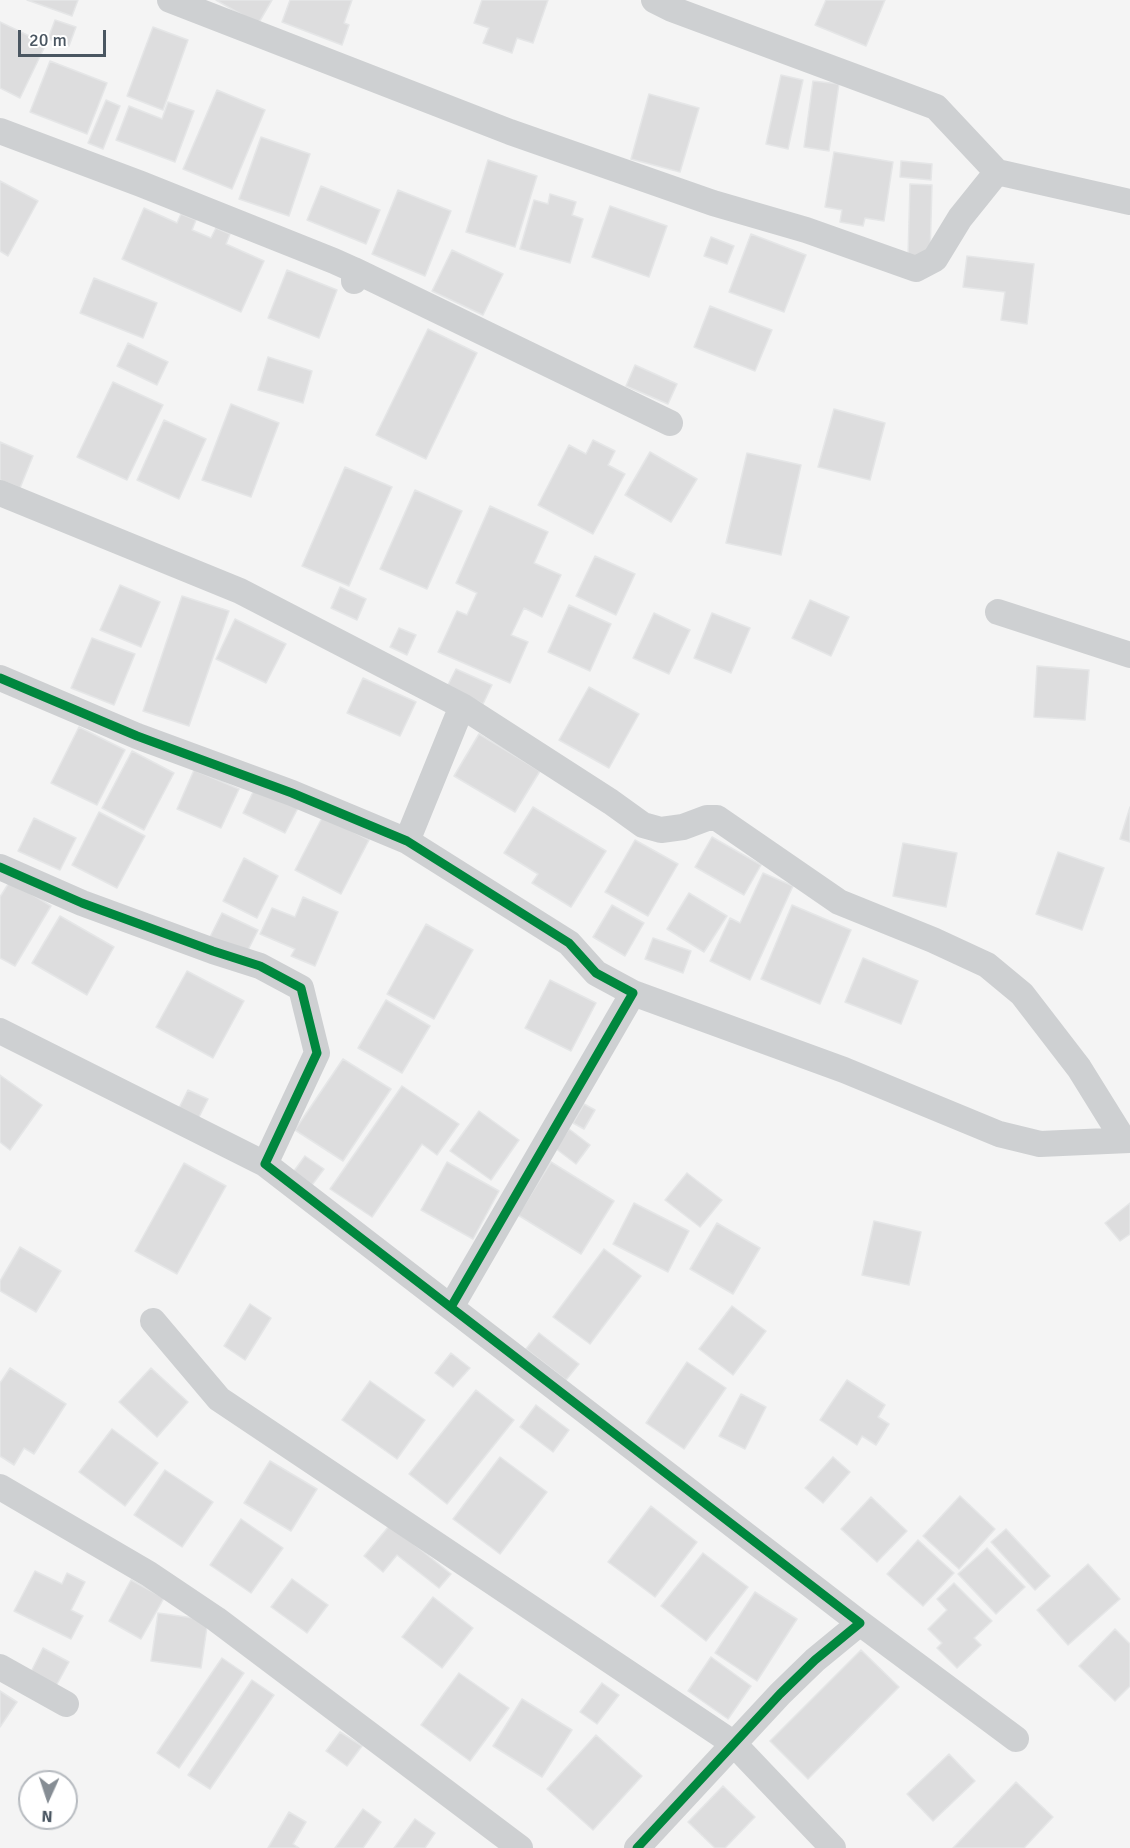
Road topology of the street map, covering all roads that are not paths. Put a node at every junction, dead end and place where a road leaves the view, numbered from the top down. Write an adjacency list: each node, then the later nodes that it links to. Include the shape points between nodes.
1 (173, 0): 4 (street, via 510,132 916,268 935,259 960,218)
2 (654, 0): 4 (street, via 936,106)
3 (0, 131): 6 (street, via 152,188 354,276)
4 (997, 172): 5 (street)
5 (1130, 202)
6 (670, 423)
7 (0, 493): 11 (street, via 240,591)
8 (998, 612): 9 (street)
9 (1130, 655)
10 (0, 678): 12 (street)
11 (462, 706): 12 (street); 16 (street, via 643,825 661,830 717,818 839,902 987,965 1022,994 1079,1068)
12 (407, 841): 14 (street, via 569,943 596,973)
13 (0, 867): 17 (street, via 82,903 260,966 301,988 317,1053)
14 (633, 993): 16 (street, via 844,1070 999,1134 1040,1144); 18 (street)
15 (0, 1031): 17 (street)
16 (1127, 1140)
17 (265, 1164): 18 (street)
18 (451, 1306): 21 (street)
19 (153, 1321): 25 (street, via 219,1399)
20 (0, 1487): 26 (street, via 149,1574 216,1619)
21 (860, 1623): 24 (street); 25 (street, via 814,1660)
22 (0, 1667): 23 (street)
23 (66, 1704)
24 (1016, 1738)
25 (733, 1743): 27 (street); 28 (street)
26 (520, 1848)
27 (638, 1848)
28 (833, 1848)

